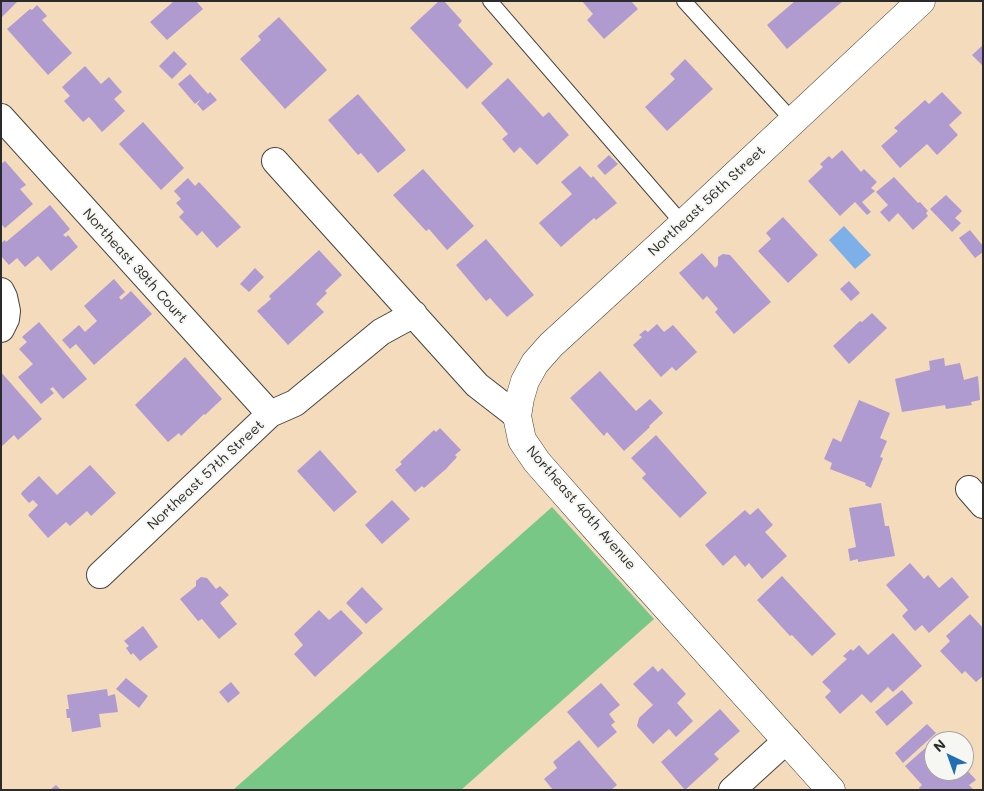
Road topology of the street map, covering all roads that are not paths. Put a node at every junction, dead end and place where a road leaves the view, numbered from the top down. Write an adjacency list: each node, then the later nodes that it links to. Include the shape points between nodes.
1 (490, 1): 7 (lane)
2 (684, 1): 5 (lane)
3 (921, 1): 5 (street, Northeast 56th Street)
4 (1, 118): 11 (street, Northeast 39th Court)
5 (793, 121): 7 (street, Northeast 56th Street)
6 (274, 161): 9 (street)
7 (684, 224): 12 (street, Northeast 56th Street, via 535,363 525,382)
8 (1, 291): 10 (street, via 7,311)
9 (414, 314): 11 (street, Northeast 57th Street, via 381,332 295,403); 12 (street, via 477,385)
10 (1, 329)
11 (270, 414): 13 (street, Northeast 57th Street)
12 (517, 416): 14 (street, Northeast 40th Avenue, via 522,440 537,462)
13 (100, 575)
14 (787, 740): 15 (street); 16 (street, Northeast 40th Avenue)
15 (732, 790)
16 (831, 790)

